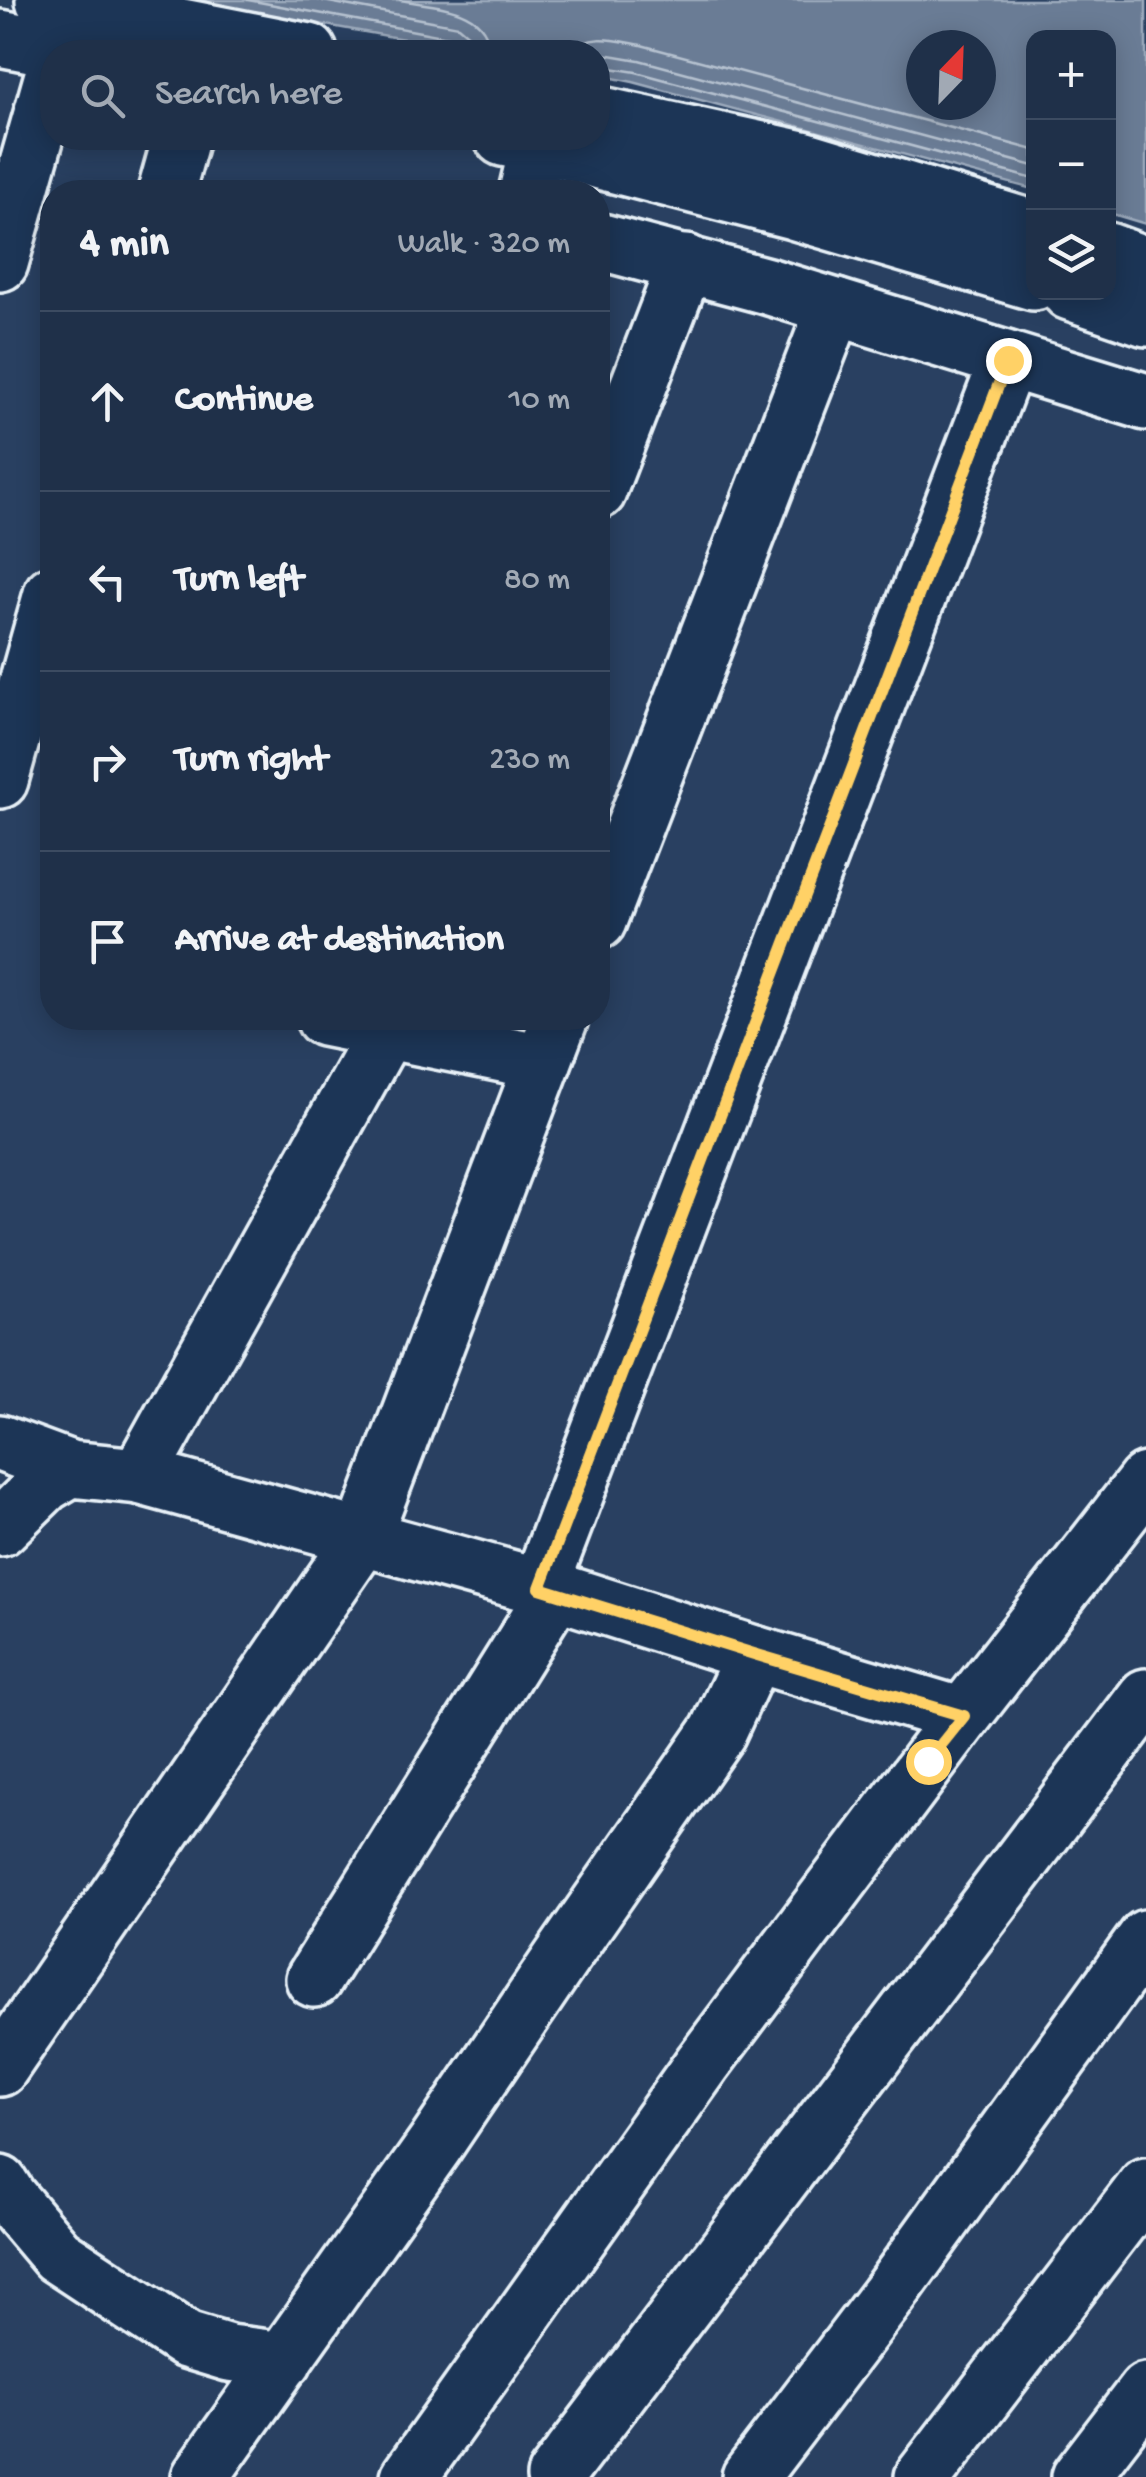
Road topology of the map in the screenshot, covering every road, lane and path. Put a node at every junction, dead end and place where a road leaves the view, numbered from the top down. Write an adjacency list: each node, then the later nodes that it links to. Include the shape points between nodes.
1 (0, 38): 2 (street)
2 (40, 44)
3 (40, 114): 11 (street)
4 (610, 117): 8 (street, via 803,159)
5 (178, 150): 7 (street)
6 (523, 158): 14 (street, via 793,211)
7 (170, 180)
8 (1026, 226)
9 (610, 244): 12 (street)
10 (1116, 255): 13 (street)
11 (0, 263)
12 (686, 264): 16 (street); 20 (street)
13 (1146, 264)
14 (1026, 280)
15 (1093, 300): 17 (street)
16 (835, 307): 18 (street); 23 (street)
17 (1146, 318)
18 (1008, 360): 19 (street); 33 (street)
19 (1146, 402)
20 (610, 460)
21 (40, 637): 22 (street)
22 (0, 780)
23 (610, 890)
24 (386, 1030): 29 (street)
25 (450, 1030): 26 (street)
26 (551, 1040): 32 (street)
27 (0, 1443): 28 (street)
28 (70, 1469): 29 (street); 31 (street)
29 (139, 1476): 32 (street)
30 (1146, 1481): 36 (street)
31 (0, 1528)
32 (362, 1539): 33 (street); 39 (street)
33 (548, 1589): 34 (street); 38 (street)
34 (754, 1654): 36 (street); 42 (street, via 718,1732)
35 (1146, 1697): 46 (street)
36 (964, 1716): 45 (street, via 702,2064)
37 (1146, 1938): 47 (street)
38 (314, 1980)
39 (0, 2068)
40 (0, 2184): 42 (street, via 56,2255 186,2340)
41 (1146, 2186): 48 (street)
42 (284, 2360): 44 (street)
43 (1146, 2390): 49 (street)
44 (200, 2477)
45 (410, 2477)
46 (555, 2477)
47 (750, 2477)
48 (923, 2477)
49 (1080, 2477)

